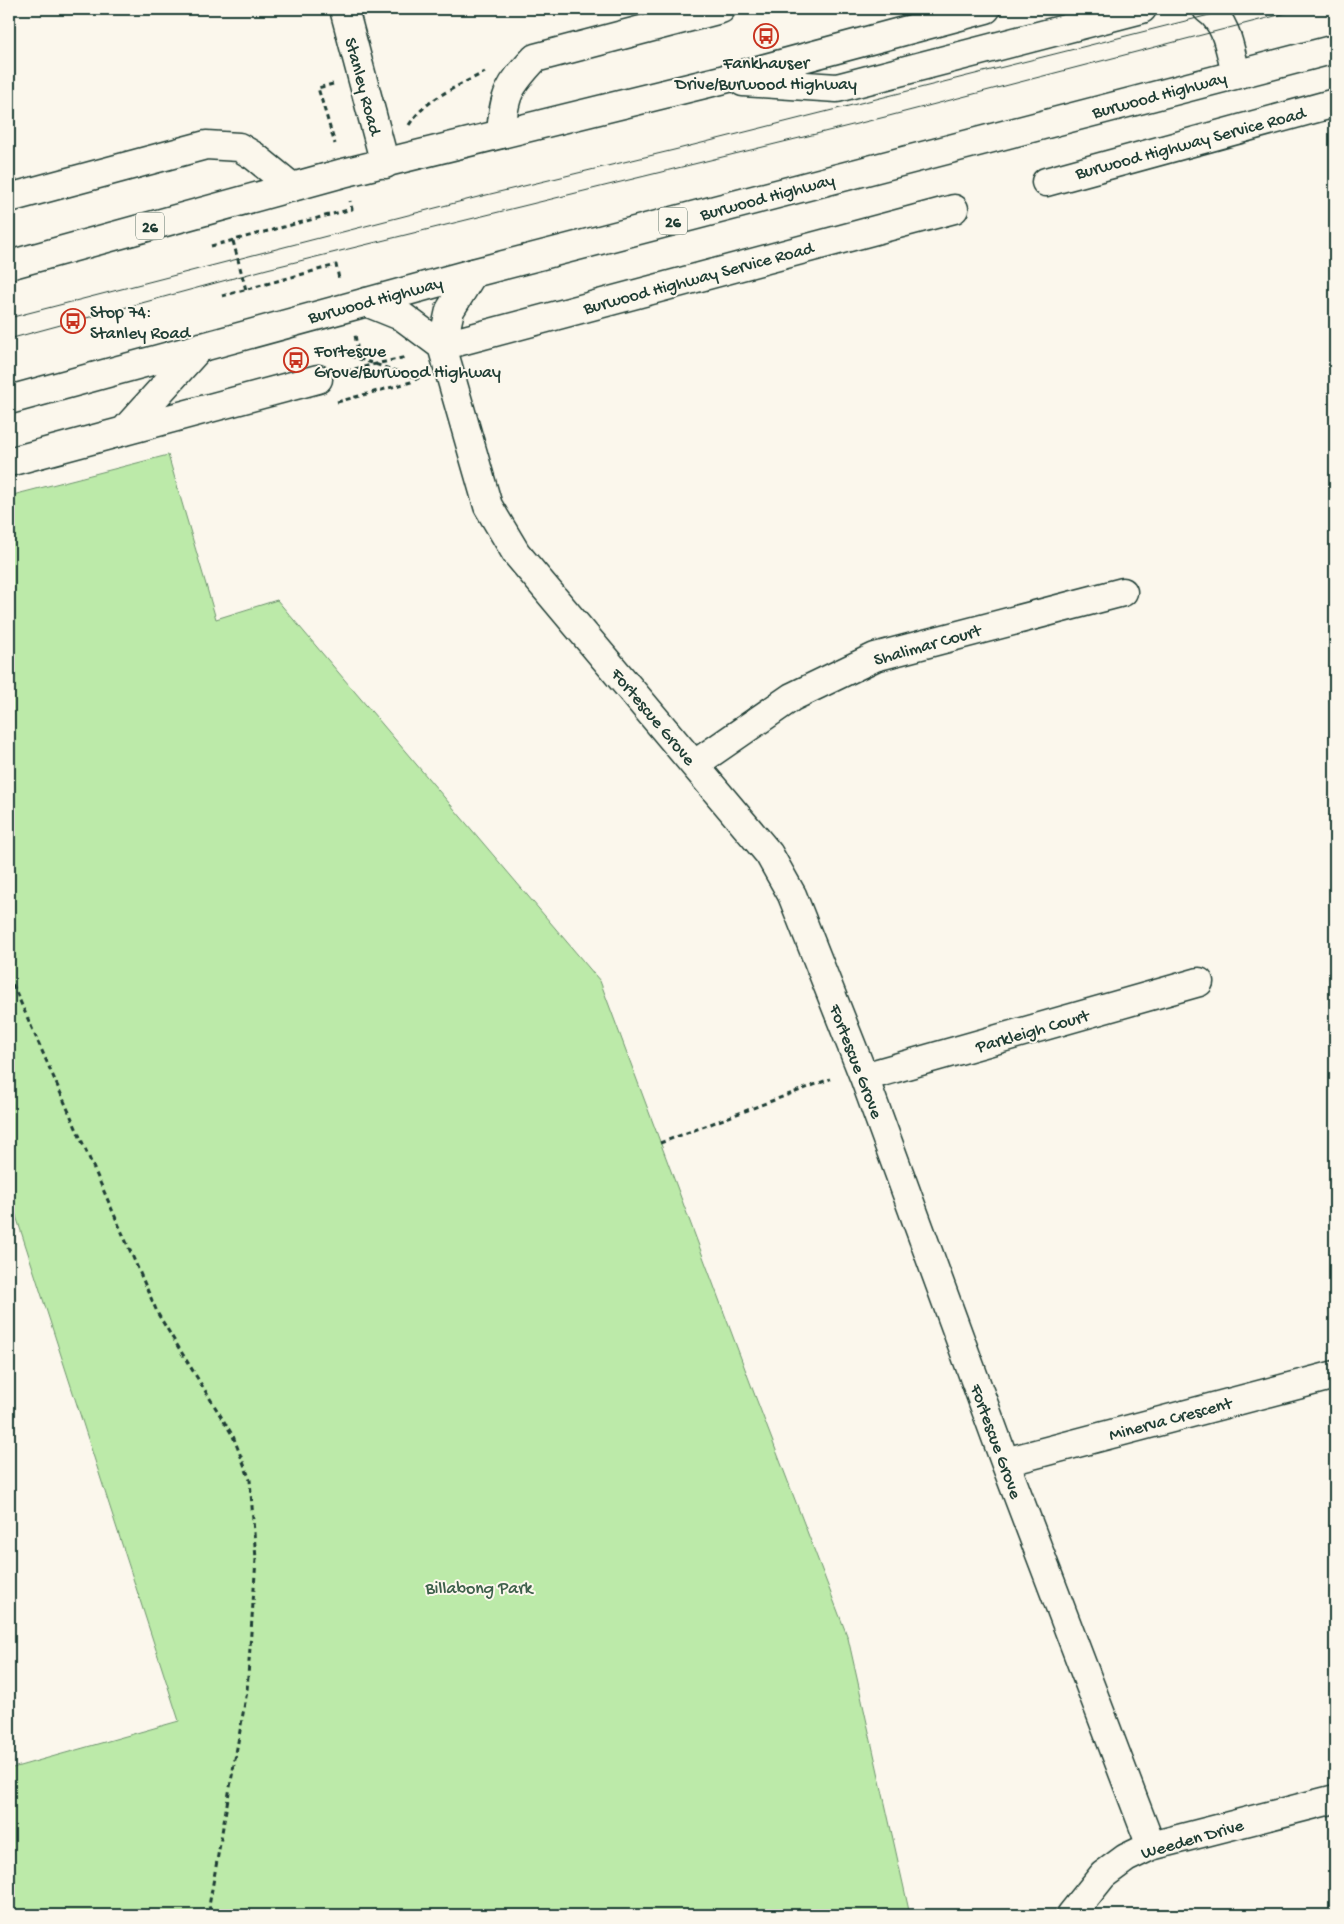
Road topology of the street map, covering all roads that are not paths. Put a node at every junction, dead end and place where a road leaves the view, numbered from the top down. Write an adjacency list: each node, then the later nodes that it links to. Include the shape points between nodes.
1 (344, 9): 11 (main road, Stanley Road)
2 (722, 9): 10 (main road, via 535,58 507,92)
3 (986, 9): 8 (main road, 26)
4 (1142, 9): 8 (main road, via 837,88)
5 (1207, 9): 7 (main road, via 1225,30)
6 (1335, 49): 7 (main road, Burwood Highway / 26)
7 (1236, 74): 17 (main road, Burwood Highway / 26)
8 (721, 80): 10 (main road, 26)
9 (1335, 103): 12 (main road, Burwood Highway Service Road)
10 (501, 134): 11 (main road, 26)
11 (385, 164): 13 (main road, 26)
12 (1046, 182)
13 (292, 187): 14 (main road, via 240,147 206,145); 16 (main road, 26)
14 (9, 198)
15 (954, 209): 19 (main road, Burwood Highway Service Road)
16 (9, 265)
17 (472, 273): 18 (main road, Burwood Highway / 26); 19 (main road, Fortescue Grove, via 450,310)
18 (366, 302): 19 (main road, via 403,317); 20 (main road, Burwood Highway / 26)
19 (442, 346): 26 (main road, Fortescue Grove, via 488,506 516,553)
20 (200, 347): 22 (main road, Burwood Highway / 26); 23 (main road)
21 (318, 379): 23 (main road)
22 (9, 400)
23 (124, 431): 24 (main road)
24 (9, 462)
25 (1123, 592): 26 (main road, Shalimar Court, via 874,657 792,697)
26 (695, 764): 28 (main road, Fortescue Grove, via 769,854 792,895)
27 (1199, 982): 28 (main road, Parkleigh Court)
28 (864, 1078): 30 (main road, Fortescue Grove)
29 (1335, 1375): 30 (main road, Minerva Crescent)
30 (1005, 1462): 32 (main road, Fortescue Grove)
31 (1335, 1799): 32 (main road, Weeden Drive)
32 (1151, 1846): 33 (main road, Weeden Drive, via 1126,1858 1103,1875)
33 (1071, 1915)

